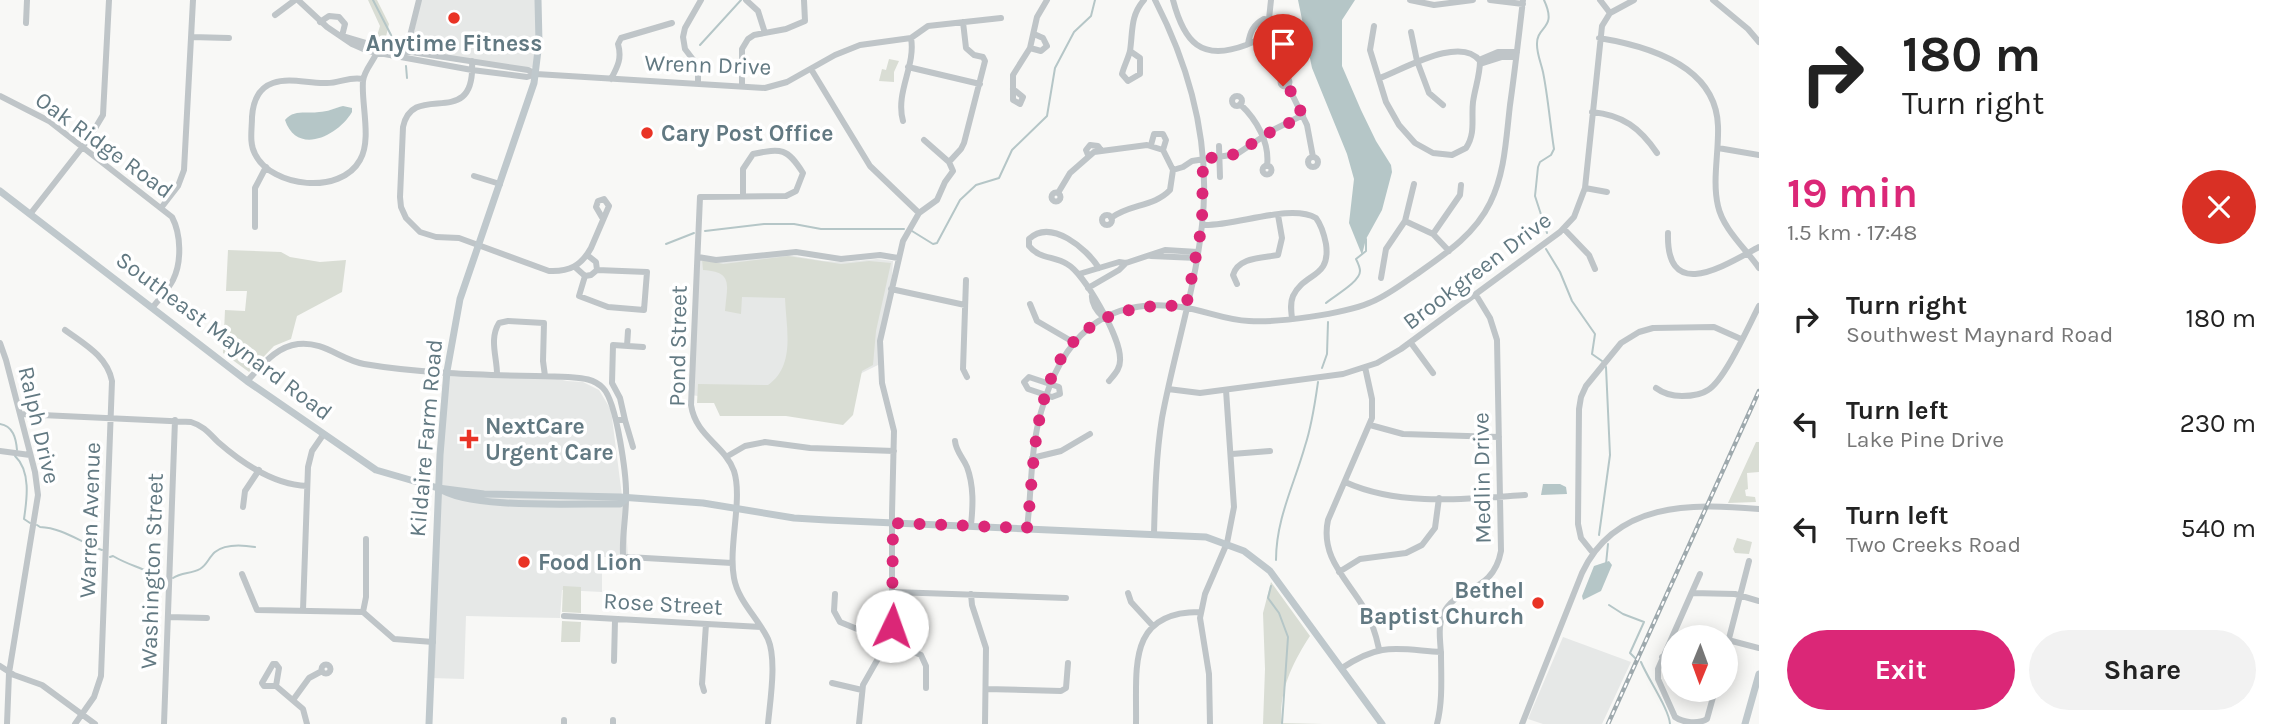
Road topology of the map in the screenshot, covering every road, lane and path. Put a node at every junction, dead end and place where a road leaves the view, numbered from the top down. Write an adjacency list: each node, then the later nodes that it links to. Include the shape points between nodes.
1 (27, 0): 28 (street)
2 (109, 0): 71 (street, via 104,109)
3 (193, 0): 35 (street)
4 (297, 0): 23 (street); 26 (street)
5 (419, 0): 45 (street)
6 (538, 0): 52 (main road, Kildaire Farm Road)
7 (702, 0): 56 (street, via 683,37 685,49 698,66)
8 (746, 0): 32 (street, via 758,11)
9 (804, 0): 32 (street, via 806,21)
10 (1047, 0): 33 (street, via 1038,13)
11 (1144, 0): 43 (street, via 1133,18)
12 (1155, 0): 78 (street, via 1188,77)
13 (1173, 0): 40 (street, via 1182,29 1200,48 1222,52)
14 (1271, 0): 25 (street)
15 (1410, 0): 16 (street, via 1434,5)
16 (1473, 0)
17 (1490, 0): 21 (street)
18 (1600, 0): 22 (street)
19 (1634, 0): 22 (street)
20 (1713, 0): 39 (street)
21 (1523, 2): 44 (street)
22 (1609, 13): 38 (street, Brookgreen Drive)
23 (275, 15)
24 (1001, 18): 27 (street, Wrenn Drive)
25 (1269, 19): 40 (street, via 1255,26); 40 (street, via 1271,33)
26 (320, 22): 34 (street); 34 (street, via 329,16 339,17 345,24)
27 (963, 22): 37 (street, Wrenn Drive, via 928,26); 57 (street, via 965,48 985,61)
28 (26, 23)
29 (672, 23): 55 (street, via 621,38 621,55)
30 (1374, 26): 53 (street, via 1370,50)
31 (1411, 32): 47 (street)
32 (765, 33): 58 (street, via 752,36 743,46)
33 (1034, 34): 41 (street); 41 (street, via 1047,46 1041,51)
34 (342, 36): 42 (street, via 352,44)
35 (191, 37): 36 (street); 93 (street, via 184,170)
36 (229, 38)
37 (911, 38): 49 (street); 50 (street, Wrenn Drive, via 860,46)
38 (1599, 38): 64 (street, Brookgreen Drive); 72 (street, via 1646,48 1692,75 1714,104)
39 (1759, 42)
40 (1248, 44)
41 (1030, 48): 60 (street, via 1013,75)
42 (378, 50): 45 (street); 54 (street)
43 (1130, 51)
44 (1517, 54): 48 (street, via 1498,52); 107 (street, via 1500,179 1479,221)
45 (405, 55): 46 (street); 51 (street)
46 (472, 61): 51 (street); 52 (street)
47 (1417, 61): 48 (street, via 1464,50); 53 (street); 63 (street, via 1429,93)
48 (1480, 62): 53 (street, via 1471,138 1466,148 1452,155 1426,151 1409,137 1386,103)
49 (908, 67): 57 (street); 66 (street, via 901,94)
50 (811, 69): 58 (street, Wrenn Drive, via 776,86); 95 (street, via 870,166)
51 (472, 70): 52 (street, via 527,77); 105 (street, via 468,90 459,100 420,105 405,118 400,202 406,218 420,232)
52 (536, 74): 55 (street, Wrenn Drive); 85 (main road, Kildaire Farm Road)
53 (1380, 78)
54 (363, 79): 81 (street, via 283,81 263,89 253,107 251,138 257,158); 81 (street, via 364,148 355,167 324,183 287,180)
55 (611, 79): 56 (street, Wrenn Drive)
56 (698, 83): 58 (street, Wrenn Drive)
57 (980, 84): 79 (street, via 964,144)
58 (742, 86)
59 (1288, 86): 65 (street)
60 (1013, 89)
61 (0, 96): 71 (street, Oak Ridge Road, via 49,121)
62 (1240, 104): 67 (street)
63 (1443, 105)
64 (1592, 112): 74 (street, via 1630,122); 88 (street, Brookgreen Drive)
65 (1303, 116): 67 (street); 76 (street)
66 (903, 121)
67 (1263, 136): 77 (street, via 1237,154); 80 (street)
68 (924, 139): 79 (street)
69 (1151, 145): 73 (street); 73 (street, via 1154,134 1163,134); 91 (street, via 1088,155)
70 (1219, 146): 77 (street)
71 (83, 147): 93 (street, Oak Ridge Road); 94 (street)
72 (1718, 148): 75 (street); 108 (street, via 1718,206)
73 (1163, 150): 82 (street)
74 (1657, 153)
75 (1759, 155)
76 (1313, 157)
77 (1220, 158): 78 (street); 84 (street)
78 (1203, 159): 82 (street); 100 (street)
79 (949, 162): 95 (street, via 953,171 937,200)
80 (1268, 166)
81 (266, 167): 101 (street, via 255,188)
82 (1173, 170): 97 (street, via 1168,193)
83 (474, 176): 85 (street)
84 (1220, 177)
85 (500, 184): 105 (main road, Kildaire Farm Road)
86 (1414, 184): 99 (street)
87 (1461, 186): 104 (street, via 1460,195)
88 (1585, 188): 90 (street); 102 (street, Brookgreen Drive)
89 (0, 191): 94 (main road, Southeast Maynard Road)
90 (1607, 192)
91 (1058, 193)
92 (743, 195): 92 (street, via 743,169 753,154 785,150 803,173 796,191 786,196); 111 (street, Pond Street, via 700,197)
93 (161, 208): 131 (street, Oak Ridge Road, via 172,217 177,230 178,261 172,281)
94 (31, 213): 131 (main road, Southeast Maynard Road)
95 (919, 214): 112 (street, via 907,231)
96 (1278, 215): 100 (street); 123 (street, via 1282,238 1278,255 1238,265 1233,275); 133 (street, via 1297,212 1312,216 1326,244 1324,266 1292,297)
97 (1111, 218)
98 (603, 219): 109 (street)
99 (1405, 222): 104 (street); 121 (street, via 1386,249)
100 (1202, 225): 110 (street)
101 (255, 227)
102 (1564, 229): 117 (street, via 1589,255); 126 (street, Brookgreen Drive)
103 (1668, 233): 108 (street, via 1671,260 1692,275 1712,271)
104 (1433, 234): 107 (street)
105 (479, 245): 114 (street, via 550,271); 143 (main road, Kildaire Farm Road, via 460,299)
106 (1759, 247): 108 (street)
107 (1449, 251): 133 (street, via 1368,304)
108 (1748, 253): 116 (street)
109 (587, 255): 114 (street); 118 (street, via 596,262)
110 (1197, 255): 113 (street, via 1169,249); 130 (street)
111 (698, 257): 112 (street, via 716,260 796,252 841,259); 171 (street, Pond Street, via 691,405 701,431)
112 (898, 258): 124 (street)
113 (1126, 263): 115 (street); 125 (street)
114 (575, 267): 120 (street)
115 (1099, 268): 119 (street); 119 (street, via 1071,240 1041,234 1029,239 1035,253 1067,264)
116 (1759, 268)
117 (1595, 269)
118 (597, 270): 120 (street); 120 (street, via 647,272 644,310 608,307 579,296)
119 (1079, 274): 125 (street)
120 (585, 276)
121 (1381, 278)
122 (966, 279): 128 (street)
123 (1237, 284)
124 (891, 289): 128 (street); 167 (street, via 880,364 894,425)
125 (1090, 291): 132 (street)
126 (1476, 295): 138 (street, Brookgreen Drive); 163 (street, Medlin Drive, via 1497,340)
127 (1030, 304): 137 (street, via 1037,321)
128 (965, 305): 147 (street, via 963,369)
129 (1759, 306): 136 (street)
130 (1186, 307): 132 (street, via 1152,306); 133 (street, via 1238,321); 152 (street)
131 (152, 308): 148 (main road, Southeast Maynard Road)
132 (1105, 318): 137 (street); 149 (street, via 1120,355 1118,371)
133 (1292, 318)
134 (65, 330): 156 (street, Warren Avenue, via 107,366 112,381)
135 (628, 331): 140 (street)
136 (1741, 339): 151 (street, via 1709,394 1676,396); 192 (street, via 1714,327 1653,325 1621,343 1586,386 1581,397 1578,529)
137 (1073, 342): 150 (street)
138 (1411, 342): 142 (street, Brookgreen Drive); 144 (street)
139 (0, 343): 155 (street, Ralph Drive)
140 (627, 346): 141 (street); 158 (street, via 613,345 611,353 612,383)
141 (643, 347)
142 (1365, 368): 153 (street, Brookgreen Drive); 160 (street, via 1373,405)
143 (447, 371): 145 (street); 148 (street, via 364,364 305,344 275,353); 176 (main road, Kildaire Farm Road)
144 (1433, 373)
145 (497, 374): 146 (street); 146 (street, via 496,327 520,322 544,323)
146 (545, 376): 159 (street, via 594,382 608,395)
147 (967, 377)
148 (247, 381): 162 (main road, Southeast Maynard Road)
149 (1109, 382)
150 (1050, 383): 154 (street); 154 (street, via 1059,387 1060,394); 154 (street, via 1032,377 1024,380 1028,389)
151 (1656, 388)
152 (1168, 389): 153 (street, Brookgreen Drive, via 1194,393); 189 (street, via 1161,424)
153 (1226, 390): 169 (street)
154 (1046, 396): 172 (street)
155 (20, 414): 156 (street); 170 (street, Ralph Drive)
156 (111, 417): 157 (street); 242 (street, Warren Avenue, via 102,677)
157 (175, 420): 173 (street, via 202,426); 210 (street, Washington Street)
158 (625, 420): 159 (street); 165 (street)
159 (616, 421): 181 (street)
160 (1370, 425): 163 (street, via 1403,434); 174 (street)
161 (1090, 434): 172 (street, via 1061,451)
162 (323, 435): 175 (street, via 309,460); 176 (main road, Southeast Maynard Road, via 376,470)
163 (1499, 437): 179 (street, Medlin Drive)
164 (955, 441): 187 (street, via 972,488)
165 (633, 447)
166 (0, 451): 170 (street)
167 (894, 451): 171 (street, via 765,442); 186 (street)
168 (1270, 451): 169 (street)
169 (1232, 454): 191 (street, via 1234,508)
170 (30, 455): 230 (street, Ralph Drive, via 38,495)
171 (726, 457): 184 (street, Pond Street, via 736,481)
172 (1032, 458): 188 (street)
173 (259, 470): 175 (street, via 283,483); 183 (street, via 245,491)
174 (1345, 482): 180 (street, via 1383,495); 195 (street, via 1328,520 1326,538)
175 (307, 486): 206 (street)
176 (438, 488): 178 (main road); 182 (main road, via 447,494); 219 (main road, Kildaire Farm Road)
177 (1525, 495): 179 (street)
178 (549, 496): 181 (main road); 182 (main road)
179 (1499, 497): 180 (street); 223 (street, Medlin Drive, via 1497,565 1486,581 1447,609 1440,625)
180 (1439, 498): 195 (street, via 1437,523 1422,545 1406,553 1360,559)
181 (626, 499): 182 (main road, via 621,503); 184 (main road); 194 (street, via 626,556)
182 (513, 502)
183 (243, 507)
184 (735, 507): 186 (main road, via 793,518); 194 (street, Pond Street)
185 (1759, 509): 192 (street, via 1694,508 1648,514 1618,529)
186 (893, 523): 187 (main road); 198 (street)
187 (971, 525): 188 (main road)
188 (1027, 528): 189 (main road)
189 (1154, 534): 191 (main road)
190 (366, 539): 207 (street)
191 (1227, 543): 208 (street); 228 (main road, via 1270,570)
192 (1593, 553): 256 (street)
193 (1749, 561): 203 (street)
194 (732, 563): 217 (street, Pond Street, via 739,593)
195 (1339, 572): 222 (street, via 1368,615)
196 (242, 574): 206 (street, via 257,610)
197 (1700, 574): 200 (street)
198 (893, 592): 202 (street); 218 (street)
199 (1128, 593): 216 (street)
200 (1692, 593): 203 (street); 214 (street)
201 (835, 594): 218 (street, via 834,611 840,622)
202 (971, 594): 204 (street); 236 (street, via 986,648)
203 (1740, 596): 205 (street); 215 (street)
204 (1066, 598)
205 (1759, 601)
206 (303, 611): 207 (street)
207 (363, 612): 219 (street, via 394,639)
208 (1201, 612): 216 (street, via 1173,614); 253 (street)
209 (564, 616): 212 (street, Rose Street)
210 (168, 617): 211 (street); 246 (street, Washington Street)
211 (207, 618)
212 (615, 620): 213 (street, Rose Street); 225 (street)
213 (706, 624): 217 (street, Rose Street); 238 (street)
214 (1677, 625)
215 (1732, 625)
216 (1153, 626): 252 (street, via 1139,651)
217 (761, 627): 249 (street, Pond Street, via 772,658)
218 (887, 640): 235 (street, via 924,658); 237 (street)
219 (433, 642): 248 (main road, Kildaire Farm Road)
220 (1738, 643): 221 (street)
221 (1759, 648)
222 (1379, 649): 223 (street); 228 (street)
223 (1441, 652): 255 (street, Medlin Drive)
224 (1661, 660): 234 (street)
225 (614, 661)
226 (1068, 663): 236 (street, via 1066,688 1061,691)
227 (0, 666): 230 (street)
228 (1342, 668): 254 (main road)
229 (322, 671): 239 (street, via 309,678)
230 (9, 673): 242 (street, via 42,684); 243 (street, Ralph Drive)
231 (1759, 674): 257 (main road)
232 (832, 683): 237 (street)
233 (276, 686): 239 (street)
234 (1661, 686)
235 (926, 688)
236 (986, 688): 251 (street)
237 (862, 690): 250 (street)
238 (704, 691)
239 (293, 700): 247 (street, via 304,711)
240 (1669, 702): 241 (street, via 1678,720 1702,722)
241 (1712, 702)
242 (82, 714): 244 (street, Warren Avenue); 245 (street)
243 (7, 724)
244 (75, 724)
245 (95, 724)
246 (164, 724)
247 (307, 724)
248 (429, 724)
249 (768, 724)
250 (859, 724)
251 (985, 724)
252 (1136, 724)
253 (1210, 724)
254 (1382, 724)
255 (1437, 724)
256 (1522, 724)
257 (1745, 724)

